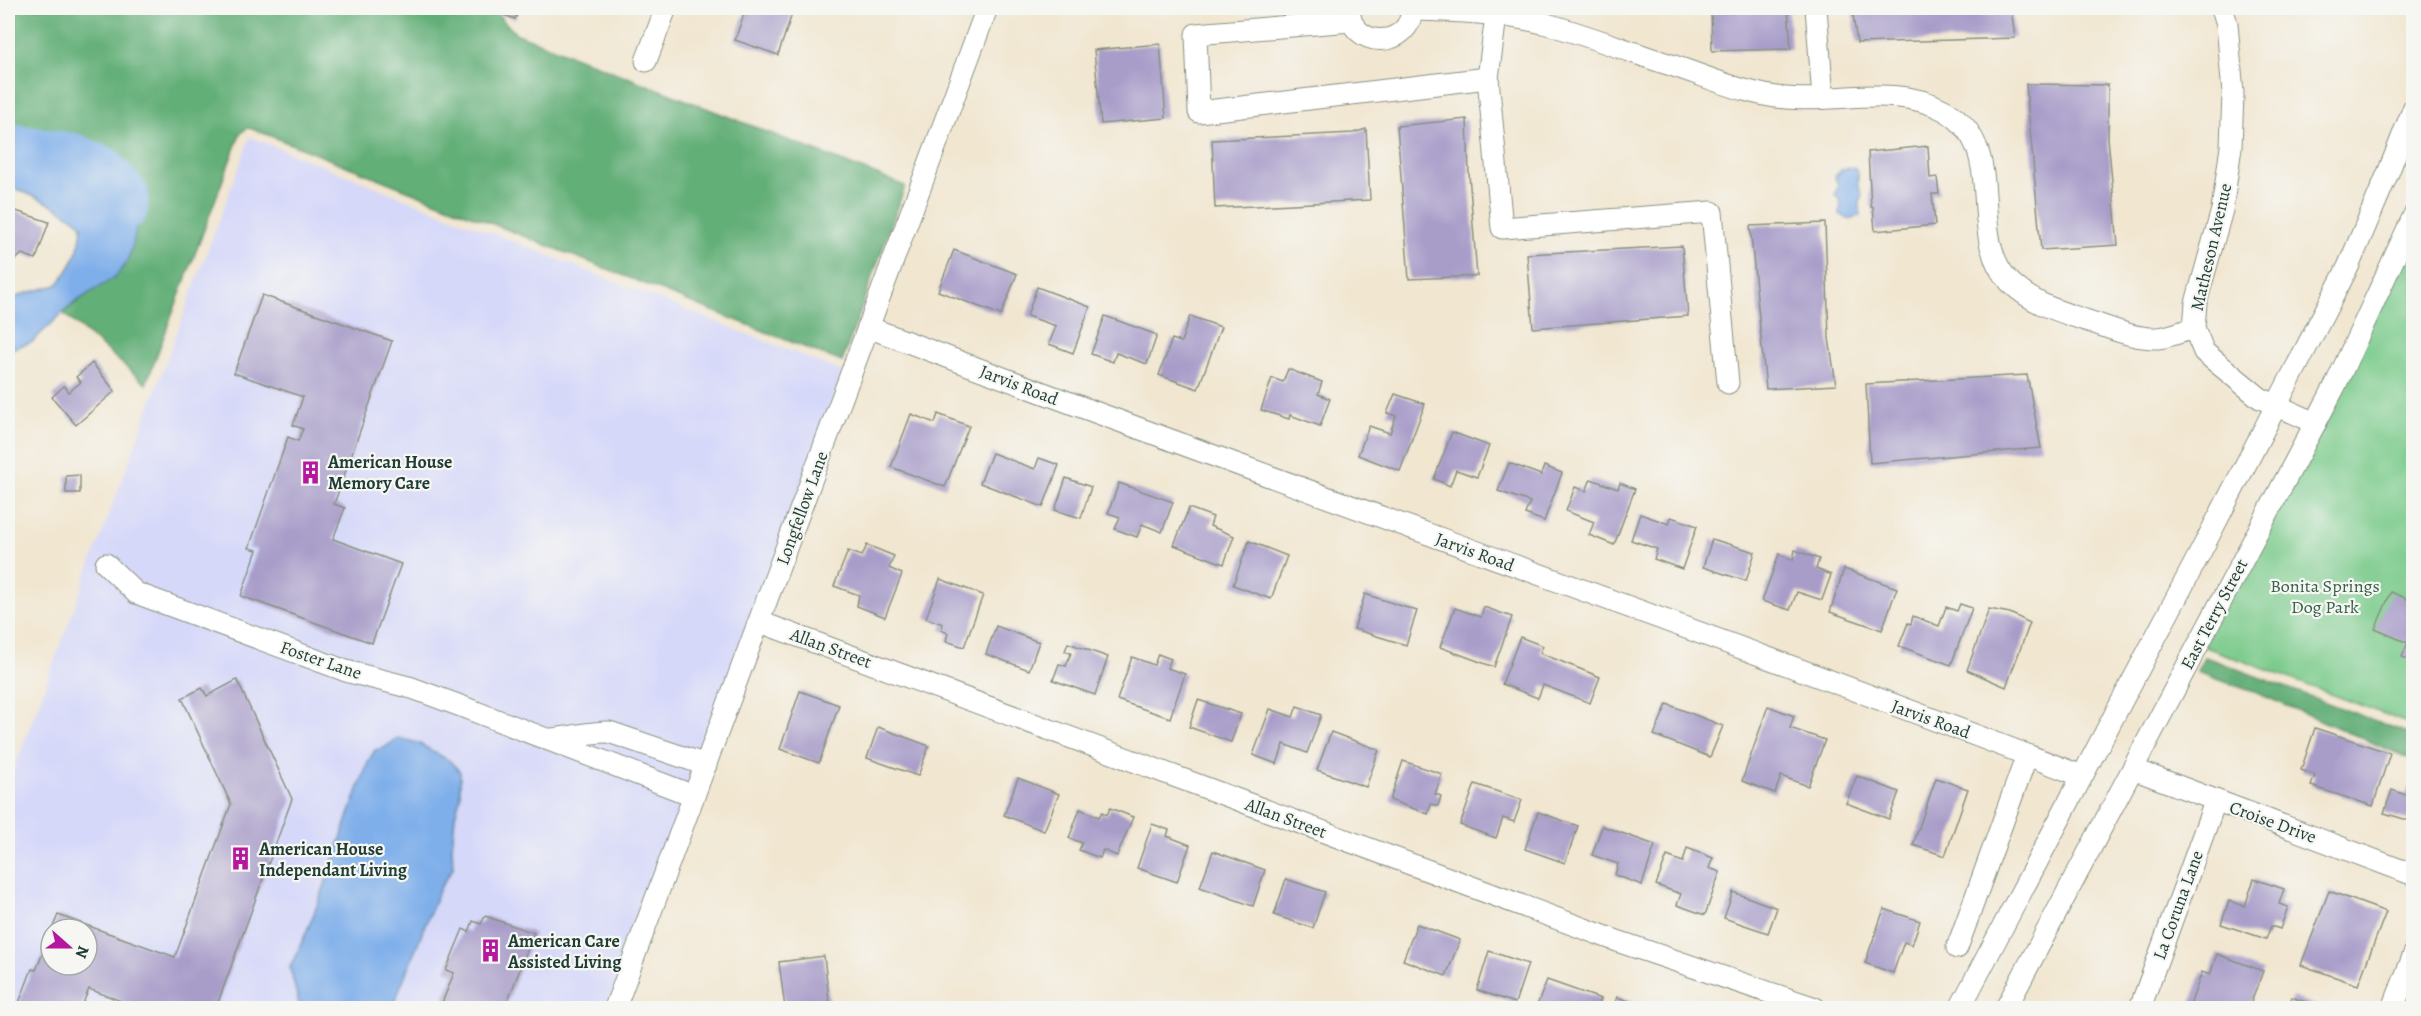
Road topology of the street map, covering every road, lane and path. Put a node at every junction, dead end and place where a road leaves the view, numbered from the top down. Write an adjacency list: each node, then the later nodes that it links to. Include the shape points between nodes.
1 (666, 8): 8 (street)
2 (987, 8): 13 (street, Longfellow Lane)
3 (1816, 8): 10 (street)
4 (2222, 8): 14 (street, Matheson Avenue, via 2228,24 2233,93 2231,147 2222,210 2196,303)
5 (1412, 9): 6 (street); 7 (street, via 1404,30 1386,40 1365,36)
6 (1497, 11): 9 (street); 10 (street, via 1766,95)
7 (1350, 14): 9 (street, via 1196,34 1199,112)
8 (646, 61)
9 (1488, 78): 15 (street, via 1502,228 1712,212)
10 (1823, 98): 14 (street, via 1914,99 1959,120 1977,146 1991,243 1998,265 2008,280 2030,297 2055,310 2139,337 2160,338)
11 (2414, 107): 16 (street, via 2348,267)
12 (2414, 214): 17 (street, East Terry Street)
13 (868, 327): 19 (street, Longfellow Lane); 21 (street, Jarvis Road, via 1094,414)
14 (2194, 328): 16 (street, Matheson Avenue, via 2204,352 2260,398)
15 (1728, 383)
16 (2276, 405): 17 (street, Matheson Avenue); 24 (street)
17 (2316, 423): 23 (street, East Terry Street)
18 (106, 564): 20 (street, Foster Lane, via 136,593)
19 (760, 622): 22 (street, Longfellow Lane); 31 (street, Allan Street, via 1620,942)
20 (547, 740): 22 (street, Foster Lane, via 609,732); 25 (street, Foster Lane)
21 (2027, 755): 24 (street, Jarvis Road); 28 (street)
22 (706, 765): 25 (street, Longfellow Lane)
23 (2133, 769): 26 (street, Croise Drive); 33 (street, East Terry Street)
24 (2082, 776): 32 (street)
25 (694, 796): 30 (street, Longfellow Lane)
26 (2215, 802): 27 (street, Croise Drive); 34 (street, La Coruna Lane)
27 (2414, 875)
28 (1957, 948)
29 (2414, 954): 35 (street)
30 (615, 1008)
31 (1815, 1008)
32 (1960, 1008)
33 (2006, 1008)
34 (2140, 1008)
35 (2393, 1008)

